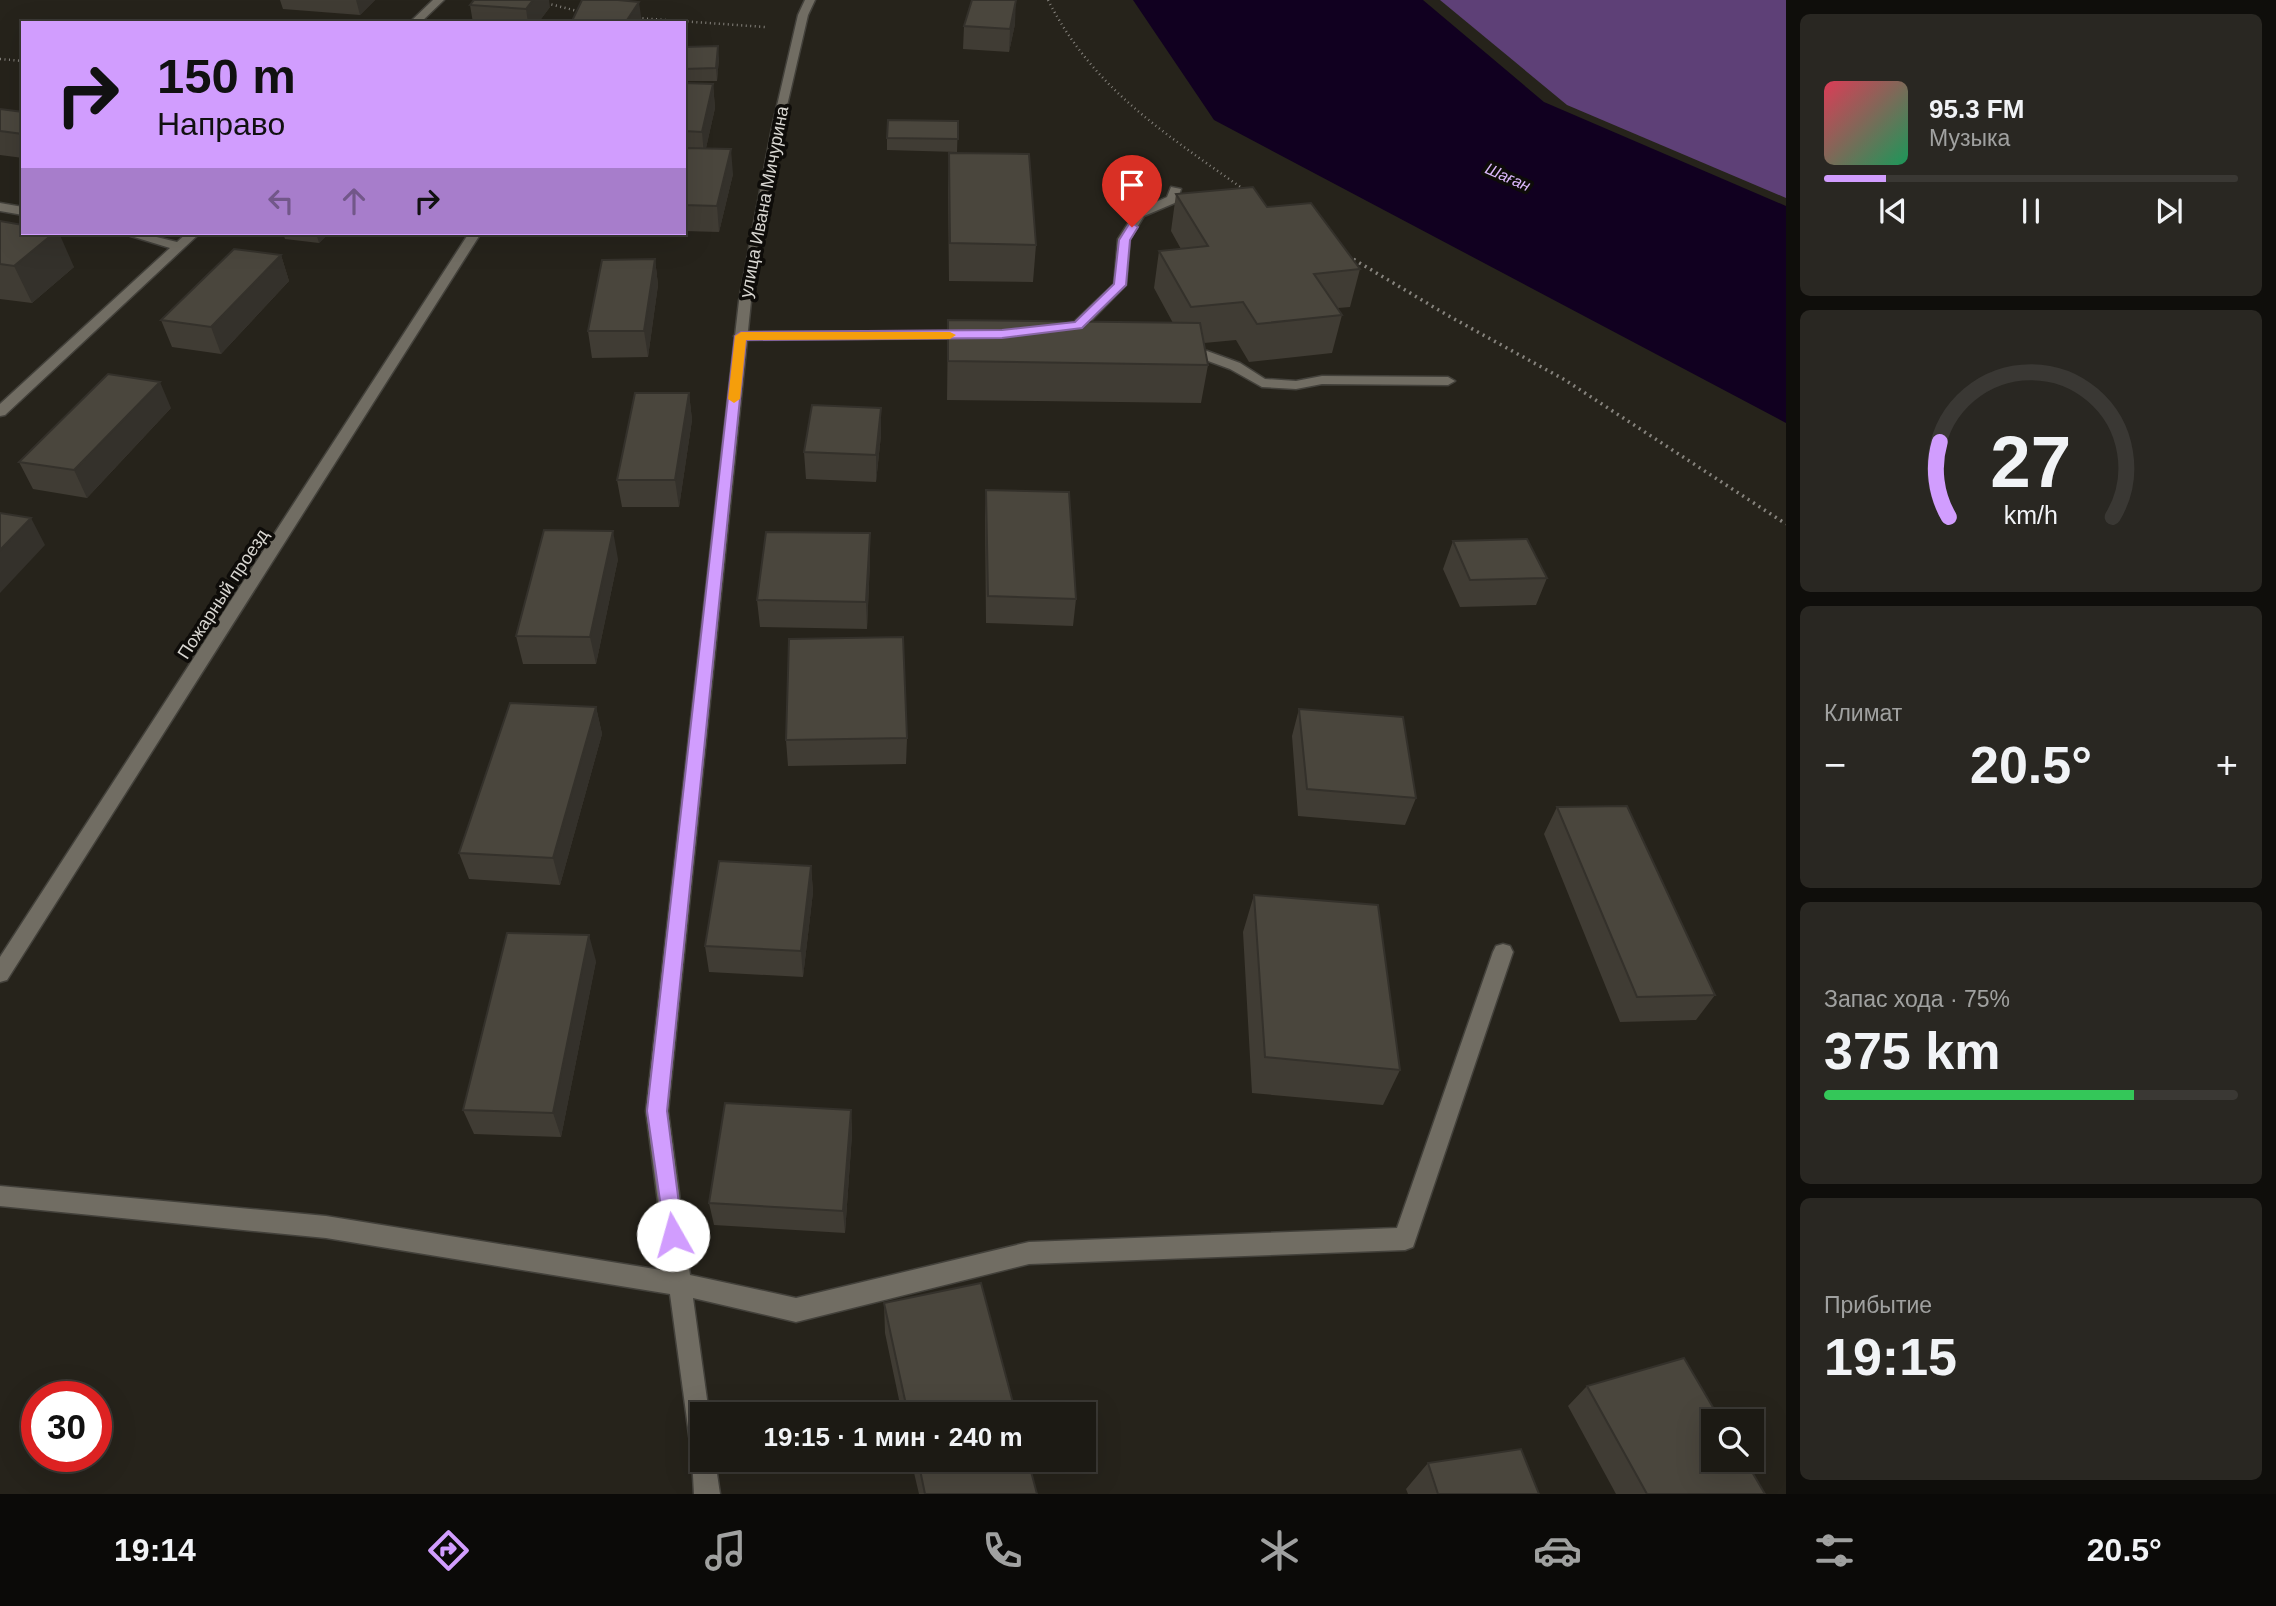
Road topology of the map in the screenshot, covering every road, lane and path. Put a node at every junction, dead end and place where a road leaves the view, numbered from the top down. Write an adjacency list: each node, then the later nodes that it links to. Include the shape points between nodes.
1 (439, 0): 7 (street)
2 (534, 0): 5 (path)
3 (810, 0): 10 (street, улица Ивана Мичурина)
4 (1048, 0): 14 (path, via 1059,27 1086,64 1154,124)
5 (584, 13)
6 (633, 18): 8 (path)
7 (416, 21)
8 (674, 21)
9 (686, 22): 10 (path)
10 (799, 30): 24 (street, улица Ивана Мичурина)
11 (0, 58): 12 (path)
12 (21, 61)
13 (1175, 189): 22 (street, via 1173,199 1140,214 1124,240 1120,285 1083,328)
14 (1247, 191)
15 (0, 207): 16 (street)
16 (21, 211)
17 (135, 235): 20 (street)
18 (192, 235): 20 (street)
19 (474, 235): 30 (street, Пожарный проезд)
20 (180, 247): 27 (street)
21 (1348, 256): 28 (path, via 1565,380)
22 (1053, 328)
23 (989, 334): 24 (street)
24 (741, 336): 32 (street, улица Ивана Мичурина, via 657,1111)
25 (1176, 351): 26 (street, via 1235,366 1262,383)
26 (1448, 381)
27 (0, 412)
28 (1786, 524)
29 (1503, 952): 32 (street, via 1405,1240 1029,1253 796,1310)
30 (0, 974)
31 (0, 1196): 32 (street, via 326,1227)
32 (680, 1284): 33 (street, улица Ивана Мичурина)
33 (696, 1402)
34 (705, 1472): 35 (street)
35 (708, 1494)

